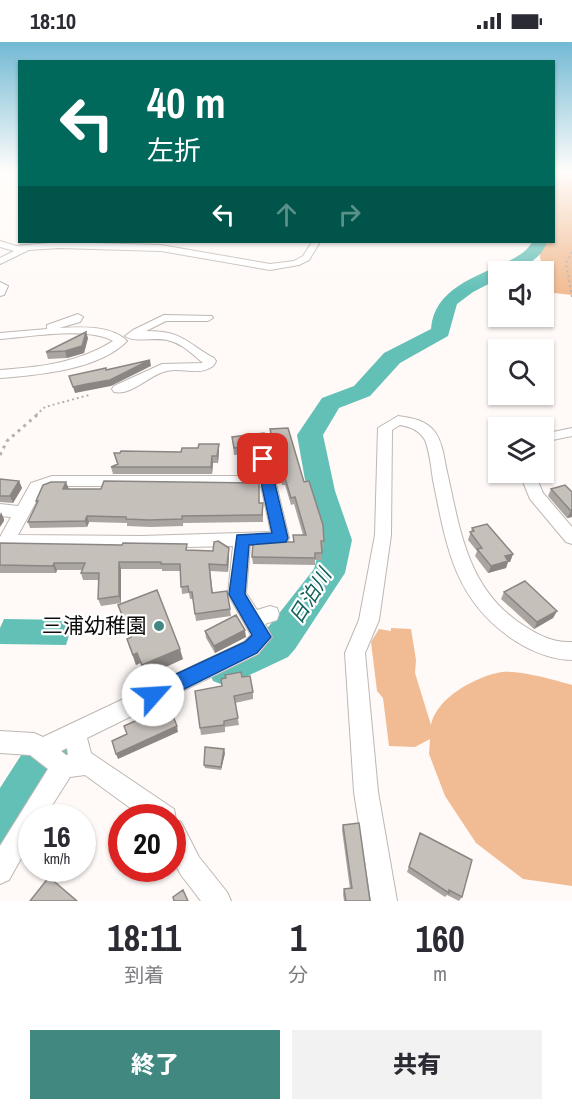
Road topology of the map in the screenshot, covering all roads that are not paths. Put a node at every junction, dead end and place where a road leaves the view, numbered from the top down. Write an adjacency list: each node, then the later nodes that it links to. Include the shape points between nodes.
1 (315, 243): 3 (street, via 306,258 270,267 161,248)
2 (0, 244): 3 (street)
3 (30, 248): 4 (street)
4 (0, 261)
5 (0, 285): 6 (street)
6 (0, 293)
7 (78, 317): 9 (street)
8 (208, 318): 11 (street, via 164,318)
9 (28, 334): 10 (street); 11 (street, via 94,333)
10 (0, 336)
11 (126, 338): 12 (street, via 71,365); 13 (street, via 155,333 168,336 210,361 202,368 162,368)
12 (0, 374)
13 (118, 389)
14 (572, 432): 15 (street)
15 (554, 436)
16 (263, 459): 17 (street)
17 (267, 481): 20 (street, via 52,481 36,487); 22 (street, via 281,538)
18 (531, 483): 21 (street, via 536,495)
19 (0, 510): 20 (street)
20 (22, 512): 22 (street, via 6,542)
21 (572, 538)
22 (242, 539): 24 (street, via 237,594 261,624 251,648)
23 (572, 651): 32 (street, via 538,644 507,626 480,602 464,574 451,534 429,433 415,423 398,420 385,428 383,535 369,620 355,653 366,792)
24 (75, 733): 26 (street); 27 (street)
25 (0, 742): 26 (street)
26 (37, 746): 27 (street)
27 (72, 765): 28 (street, via 88,763); 30 (street, via 30,817)
28 (145, 804)
29 (186, 858): 31 (street)
30 (0, 871)
31 (218, 901)
32 (384, 901)

